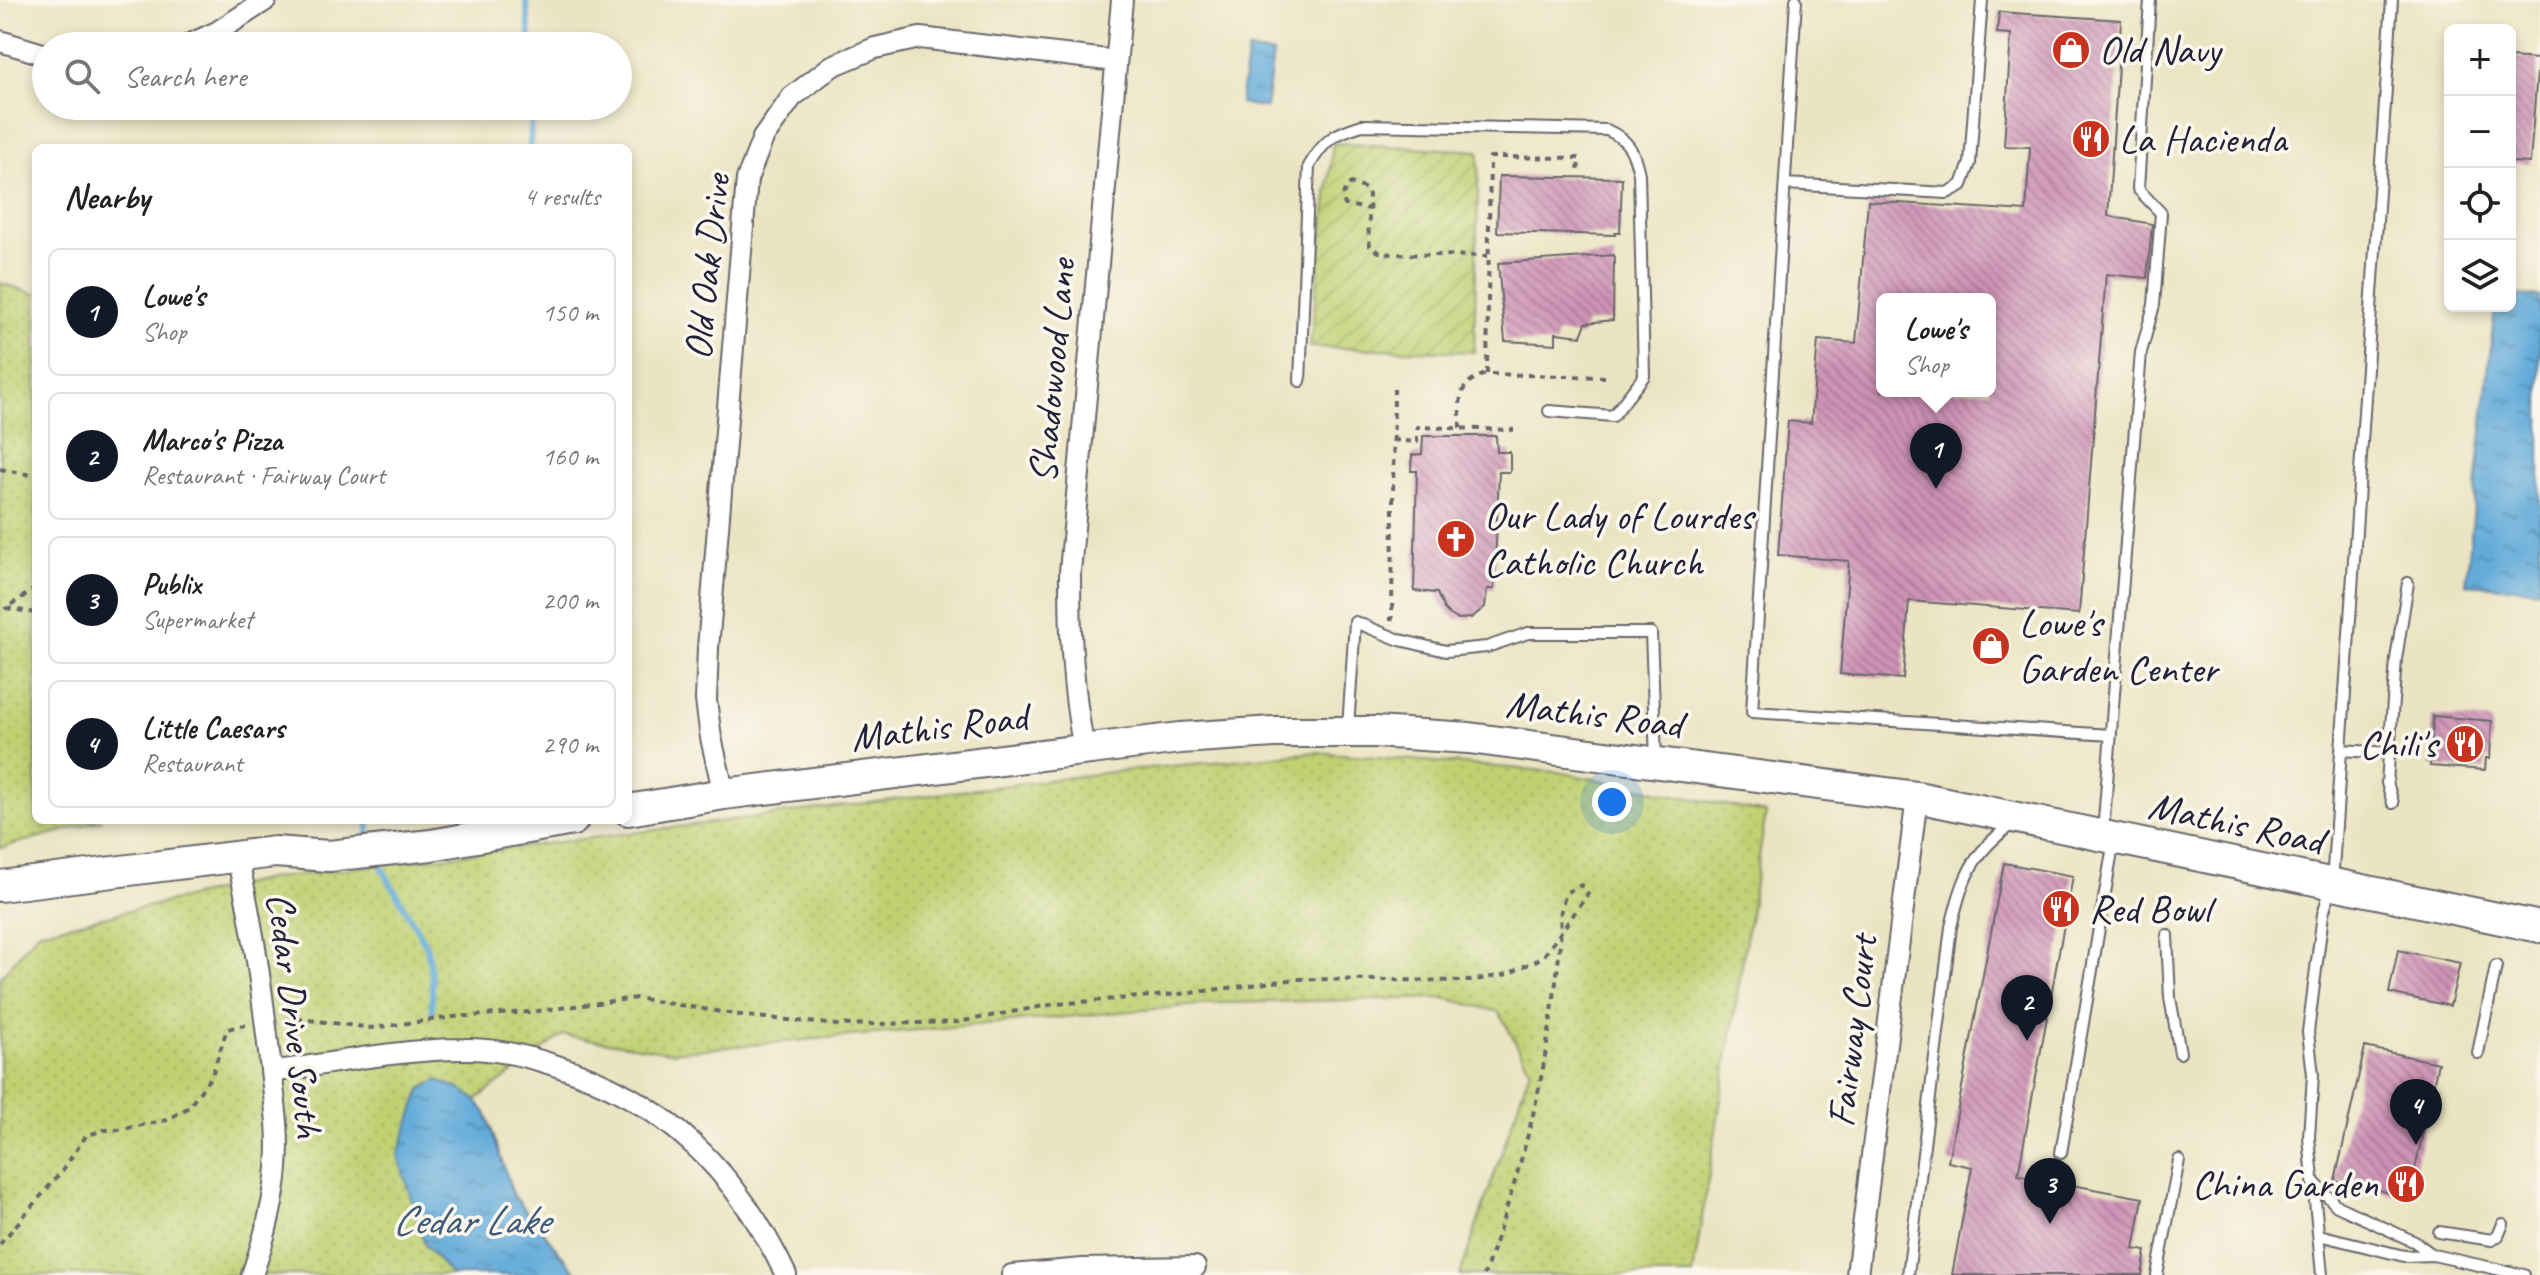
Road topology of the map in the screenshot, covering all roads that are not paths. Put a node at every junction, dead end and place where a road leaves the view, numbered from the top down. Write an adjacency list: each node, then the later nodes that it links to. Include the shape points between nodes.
1 (266, 0): 7 (street)
2 (1122, 0): 10 (street, Shadowood Lane)
3 (1796, 0): 11 (lane)
4 (1982, 0): 11 (lane, via 1970,163 1962,185 1947,193)
5 (2150, 0): 16 (lane, via 2138,189 2161,213 2154,305 2141,352)
6 (2392, 0): 18 (lane)
7 (216, 32)
8 (0, 41): 9 (street)
9 (32, 51)
10 (1116, 61): 17 (street, Shadowood Lane, via 1070,572 1070,655); 21 (street, Old Oak Drive, via 920,38 875,48 832,66 792,97 763,138 747,179 708,648 706,700)
11 (1785, 184): 16 (lane, via 1752,712)
12 (1300, 381): 13 (lane, via 1309,166 1335,134 1362,125 1607,130 1623,137 1633,150 1639,174 1644,376 1613,416)
13 (1549, 411)
14 (2408, 583): 19 (lane)
15 (1348, 732): 17 (street, Mathis Road, via 1211,736); 20 (street, Mathis Road, via 1469,738); 20 (lane, via 1355,622 1446,651 1487,647 1528,633 1651,633)
16 (2111, 735): 27 (lane)
17 (1084, 749): 21 (street, Mathis Road)
18 (2341, 750): 19 (lane); 29 (lane)
19 (2390, 753): 23 (lane, via 2387,783)
20 (1656, 762): 22 (street, Mathis Road)
21 (724, 794): 24 (street, Mathis Road)
22 (1917, 797): 25 (street, Mathis Road); 48 (street, Fairway Court)
23 (2393, 803)
24 (632, 809)
25 (2020, 818): 27 (street, Mathis Road); 49 (lane, via 1974,859 1951,927)
26 (550, 824): 28 (street, via 329,856 275,852)
27 (2108, 837): 29 (street, Mathis Road); 37 (lane)
28 (237, 857): 30 (street); 36 (street, Cedar Drive South)
29 (2332, 884): 31 (street, Mathis Road); 39 (lane, via 2323,914 2308,1032)
30 (0, 886)
31 (2540, 927)
32 (2167, 935): 34 (lane)
33 (2496, 966): 35 (lane)
34 (2180, 1053)
35 (2478, 1053)
36 (271, 1072): 45 (street, Cedar Drive South, via 278,1118 277,1169 267,1231); 46 (street, via 468,1048 536,1059 592,1078 638,1101 700,1149 750,1208)
37 (2061, 1153)
38 (2179, 1160): 50 (lane)
39 (2314, 1182): 42 (lane); 43 (lane, via 2337,1206)
40 (2503, 1224): 41 (lane, via 2492,1240)
41 (2439, 1232)
42 (2319, 1235): 43 (lane, via 2404,1256); 51 (lane)
43 (2433, 1255): 52 (lane)
44 (1195, 1267): 47 (street)
45 (252, 1275)
46 (786, 1275)
47 (1012, 1275)
48 (1857, 1275)
49 (1908, 1275)
50 (2157, 1275)
51 (2322, 1275)
52 (2524, 1275)

